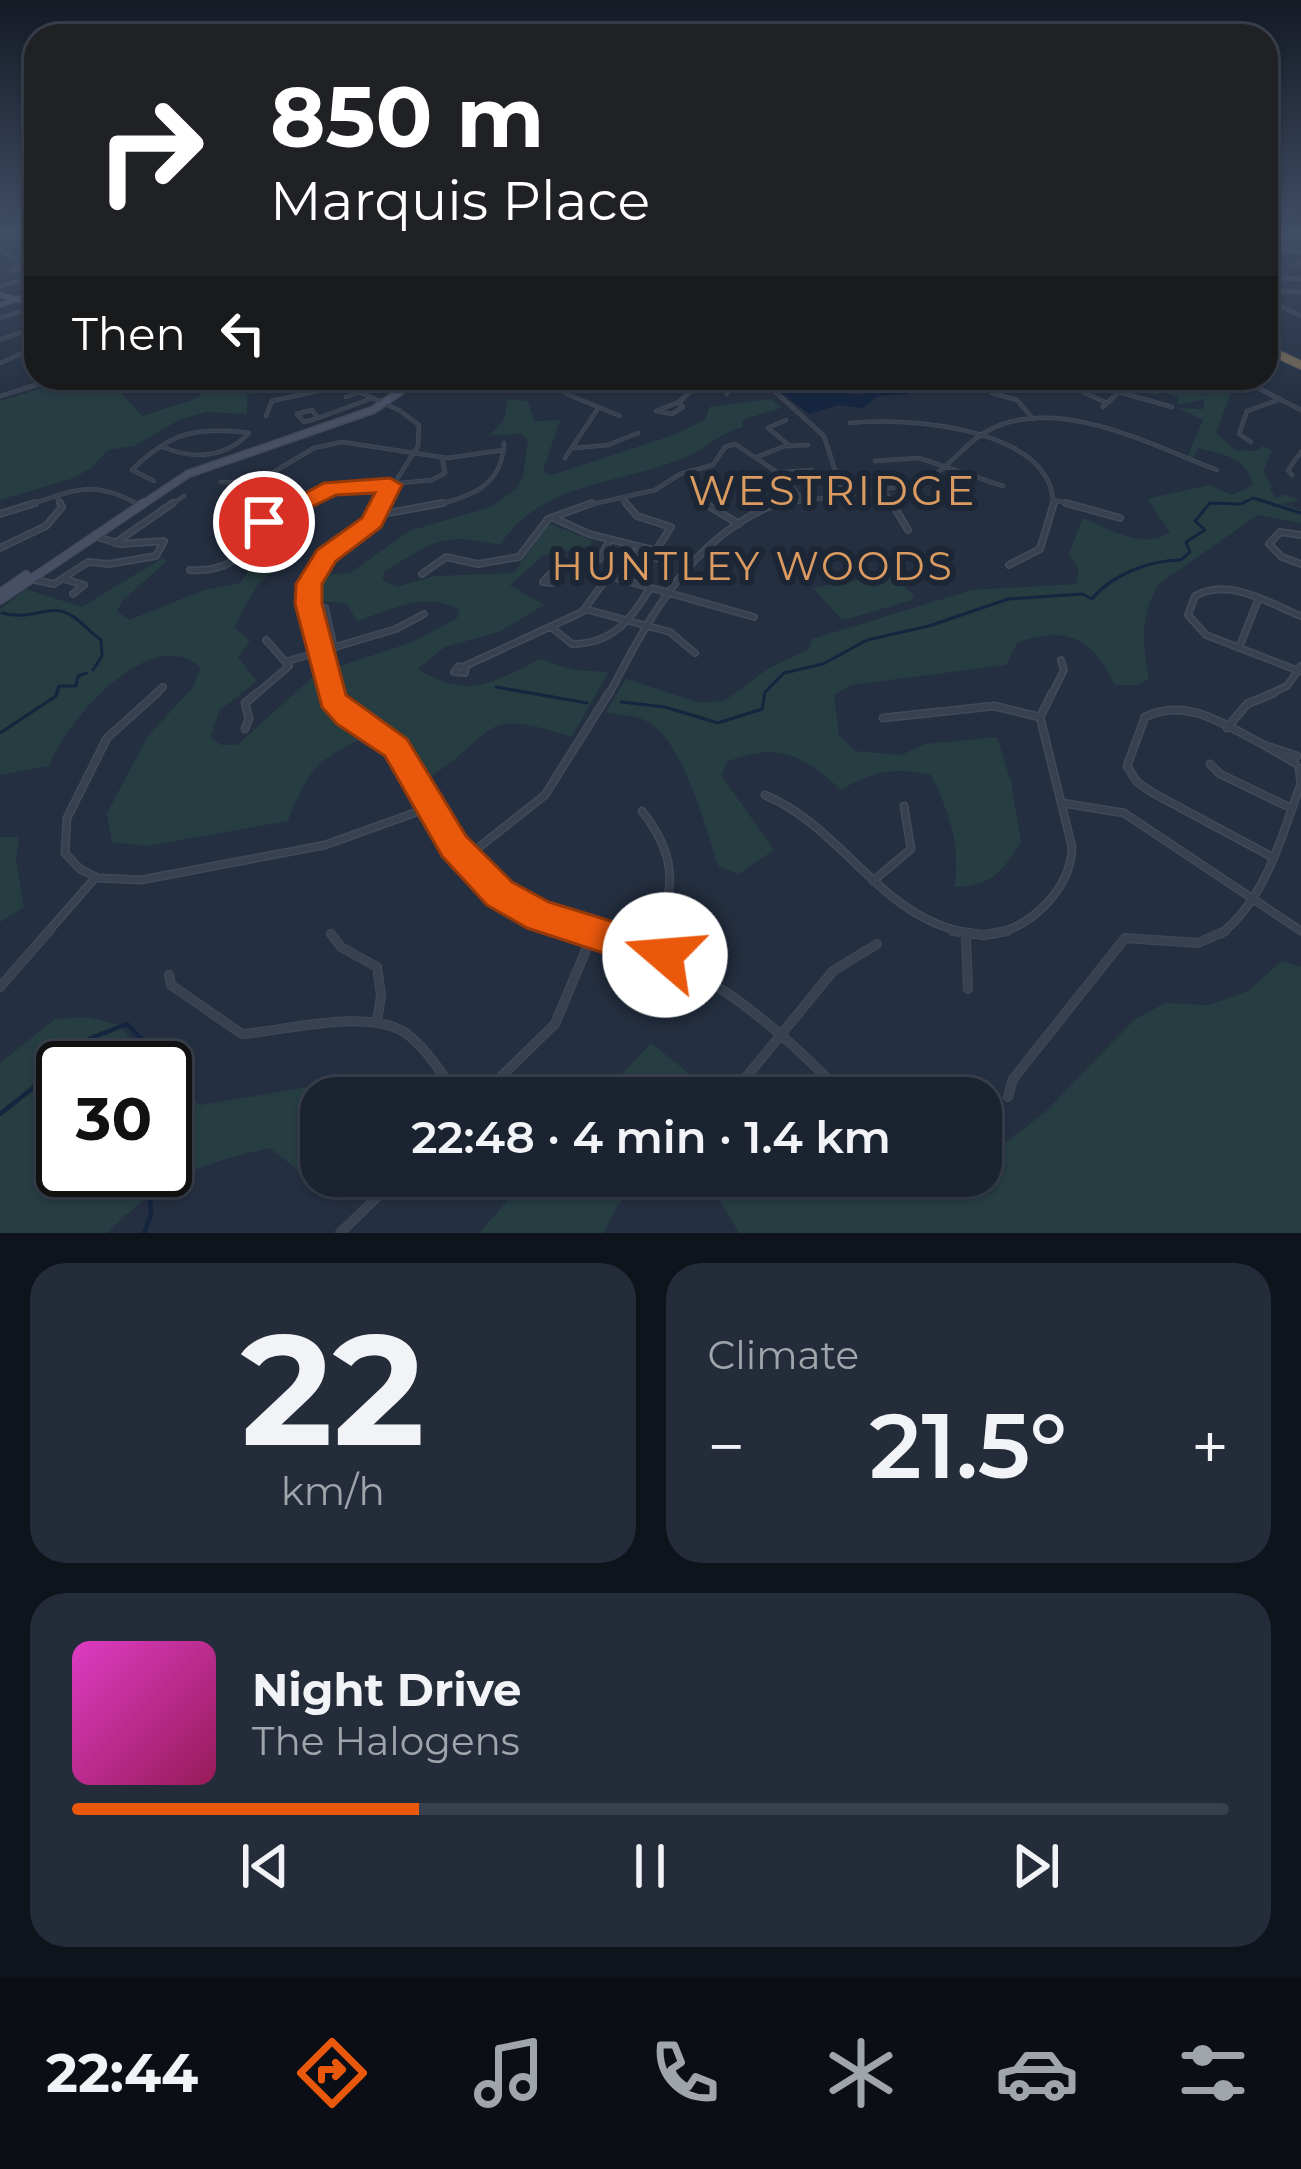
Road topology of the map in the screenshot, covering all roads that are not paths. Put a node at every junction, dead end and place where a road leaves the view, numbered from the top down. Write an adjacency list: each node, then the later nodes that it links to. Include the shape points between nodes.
1 (24, 294): 2 (street)
2 (13, 298): 3 (street); 4 (street)
3 (0, 301)
4 (24, 302)
5 (1278, 352): 6 (highway)
6 (1283, 354): 7 (street); 8 (highway)
7 (1278, 355)
8 (1301, 363)
9 (322, 390): 27 (street, via 272,401)
10 (398, 390): 22 (street)
11 (565, 390): 25 (street)
12 (692, 390): 23 (street)
13 (726, 390): 19 (street)
14 (773, 390): 58 (street, via 824,436)
15 (1083, 390): 17 (street, via 1105,405)
16 (1264, 390): 21 (street)
17 (1119, 392): 24 (street)
18 (992, 393): 30 (street, via 1019,401)
19 (727, 394)
20 (346, 397): 22 (street, via 358,392)
21 (1281, 399): 26 (street); 35 (street, via 1249,408 1239,434)
22 (380, 401): 29 (street); 40 (street, via 419,425); 42 (street)
23 (679, 402)
24 (1172, 407)
25 (598, 409): 28 (street); 39 (street)
26 (1301, 410)
27 (266, 416)
28 (620, 416)
29 (319, 418)
30 (1033, 419): 34 (street); 49 (street, via 1086,426)
31 (786, 421): 37 (street, via 768,428)
32 (850, 423): 34 (street, via 931,424)
33 (638, 433): 39 (street)
34 (980, 436): 47 (street); 64 (street, via 1035,464)
35 (1251, 442)
36 (808, 445): 37 (street)
37 (790, 446): 43 (street)
38 (163, 447): 42 (street, via 192,459); 42 (street, via 204,426 248,432); 53 (street, via 132,470)
39 (575, 448): 45 (street)
40 (419, 452): 44 (street); 54 (street, via 334,442 269,480); 55 (street)
41 (1301, 452): 52 (street)
42 (226, 453): 65 (street)
43 (757, 457): 50 (street, via 725,447 713,465); 51 (street)
44 (442, 458): 55 (street, via 442,477); 67 (street, via 504,446 496,480 480,493)
45 (565, 458)
46 (875, 460): 47 (street, via 906,455)
47 (948, 468): 56 (street); 57 (street)
48 (812, 470): 51 (street)
49 (1217, 470)
50 (687, 472): 60 (street, via 655,490); 70 (street, via 701,502)
51 (778, 474): 62 (street, via 752,489); 63 (street)
52 (1292, 476)
53 (154, 481)
54 (221, 482)
55 (390, 485): 67 (street); 83 (street, via 315,494 264,522 235,560)
56 (1003, 486)
57 (885, 491): 58 (street); 71 (street)
58 (843, 494): 63 (street)
59 (56, 495): 65 (street, via 102,487); 66 (street); 77 (street, via 57,518)
60 (619, 495): 68 (street); 76 (street, via 634,515 670,527)
61 (184, 496): 75 (street)
62 (757, 498)
63 (801, 498): 70 (street)
64 (1054, 500): 69 (street); 81 (street, via 1042,546)
65 (136, 504): 72 (street); 86 (street)
66 (0, 514)
67 (377, 514): 104 (street, via 310,579)
68 (553, 518): 74 (street); 84 (street, via 519,557 475,564 446,557)
69 (1120, 518)
70 (739, 524): 78 (street)
71 (908, 530)
72 (92, 535): 75 (street); 86 (street)
73 (1301, 535): 80 (street, via 1280,532 1269,544)
74 (609, 541): 76 (street); 82 (street, via 600,559)
75 (115, 543): 87 (street, via 164,541 158,555 88,562)
76 (658, 547): 78 (street)
77 (0, 548)
78 (692, 560): 89 (street)
79 (667, 561): 85 (street, via 627,554)
80 (1301, 564)
81 (1010, 565)
82 (564, 566)
83 (190, 570)
84 (422, 574)
85 (609, 576): 88 (street); 94 (street)
86 (27, 577): 87 (street); 91 (street)
87 (64, 579): 90 (street, via 84,585)
88 (650, 587): 89 (street); 98 (street)
89 (668, 592): 97 (street); 99 (street)
90 (73, 594)
91 (0, 597)
92 (1258, 600): 96 (street); 103 (street); 103 (street, via 1210,589 1191,606 1197,629)
93 (325, 608): 102 (street)
94 (586, 609): 98 (street); 100 (street)
95 (424, 614): 102 (street)
96 (1301, 616)
97 (754, 617)
98 (630, 621): 99 (street); 100 (street, via 588,645 566,642)
99 (648, 626): 105 (street, via 678,636); 125 (street, via 552,785)
100 (550, 627): 108 (street)
101 (266, 640): 107 (street)
102 (334, 648): 104 (street)
103 (1239, 648): 109 (street)
104 (320, 652): 107 (street); 121 (street, via 335,705 396,748)
105 (695, 653)
106 (1061, 660): 111 (street, via 1064,670)
107 (288, 661): 114 (street, via 245,703)
108 (465, 667)
109 (1300, 669): 113 (street, via 1287,688 1240,705)
110 (164, 687): 126 (street, via 106,738 67,818 65,853)
111 (1040, 717): 112 (street, via 979,706); 119 (street)
112 (883, 718)
113 (1227, 728): 115 (street); 124 (street, via 1182,709 1154,710 1128,771 1153,793)
114 (245, 729)
115 (1299, 762): 117 (street)
116 (1210, 764): 122 (street)
117 (1301, 786): 122 (street)
118 (765, 795): 127 (street, via 809,816)
119 (1062, 803): 128 (street, via 1124,813); 132 (street, via 1072,847 1067,880 1026,924)
120 (904, 806): 127 (street, via 911,849)
121 (431, 807): 125 (street); 126 (street, via 306,853 141,880)
122 (1291, 808): 124 (street)
123 (642, 811): 134 (street, via 666,840 673,864 671,898)
124 (1274, 858): 128 (street)
125 (464, 859): 130 (street, via 521,908)
126 (94, 878): 136 (street)
127 (874, 881): 132 (street, via 923,922)
128 (1252, 898): 129 (street); 144 (street, via 1231,928 1201,943 1125,938 1013,1078)
129 (1301, 931)
130 (593, 933): 134 (street); 142 (street, via 555,1024)
131 (331, 934): 138 (street, via 382,974)
132 (966, 935): 137 (street)
133 (877, 944): 139 (street, via 833,971)
134 (650, 949): 139 (street, via 696,971)
135 (169, 975): 138 (street, via 171,985 242,1034)
136 (0, 987)
137 (968, 988)
138 (376, 1022): 141 (street, via 406,1034)
139 (779, 1036): 140 (street); 143 (street)
140 (825, 1076)
141 (442, 1077)
142 (501, 1077)
143 (746, 1077)
144 (1008, 1097)
145 (377, 1197): 146 (street)
146 (340, 1233)

